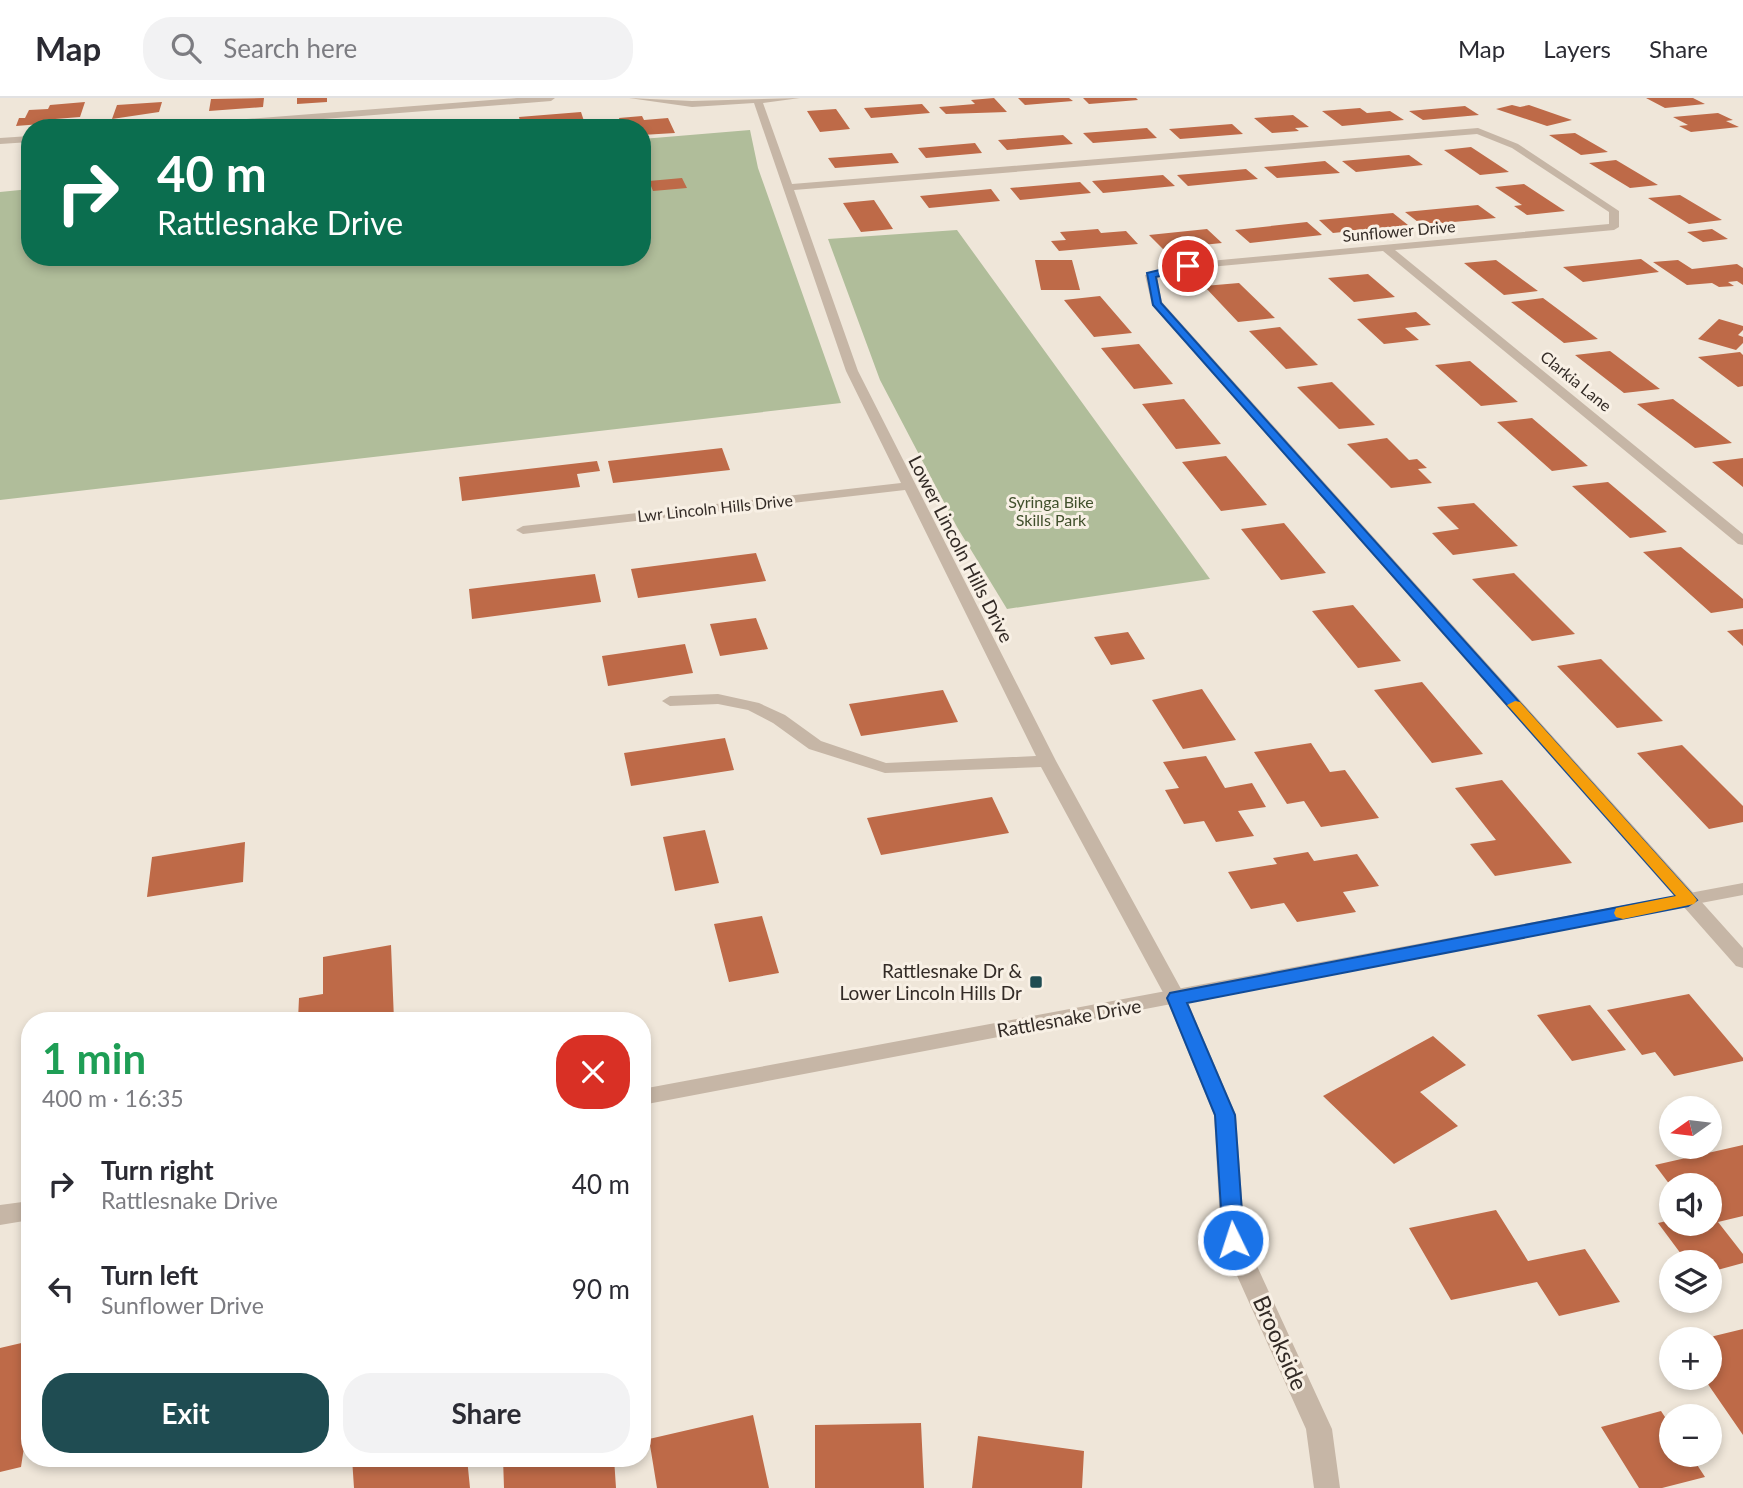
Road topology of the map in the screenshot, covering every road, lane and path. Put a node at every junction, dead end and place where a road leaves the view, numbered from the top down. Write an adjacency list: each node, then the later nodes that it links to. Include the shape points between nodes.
1 (551, 98): 5 (street)
2 (633, 98): 4 (street, via 692,104)
3 (796, 98): 4 (street)
4 (757, 100): 8 (street, Lower Lincoln Hills Drive)
5 (285, 119)
6 (21, 140): 7 (street)
7 (0, 141)
8 (790, 187): 9 (street, Sunflower Drive, via 1478,131 1515,146 1614,211 1614,227); 10 (street, Lower Lincoln Hills Drive, via 852,371)
9 (1386, 248): 12 (street, Clarkia Lane); 16 (street, Sunflower Drive, via 1188,266 1151,275 1156,303)
10 (908, 486): 11 (street, Lwr Lincoln Hills Drive); 14 (street, Lower Lincoln Hills Drive)
11 (523, 530)
12 (1743, 541)
13 (670, 701): 14 (street, via 718,699 753,706 815,745 885,768)
14 (1047, 761): 18 (street, Lower Lincoln Hills Drive)
15 (1743, 889): 16 (street, Rattlesnake Drive)
16 (1688, 900): 17 (street); 18 (street, Rattlesnake Drive)
17 (1743, 961)
18 (1176, 998): 19 (street, Rattlesnake Drive); 22 (street, Brookside, via 1225,1115 1233,1240 1319,1429)
19 (651, 1095)
20 (21, 1212): 21 (street)
21 (0, 1215)
22 (1327, 1488)

